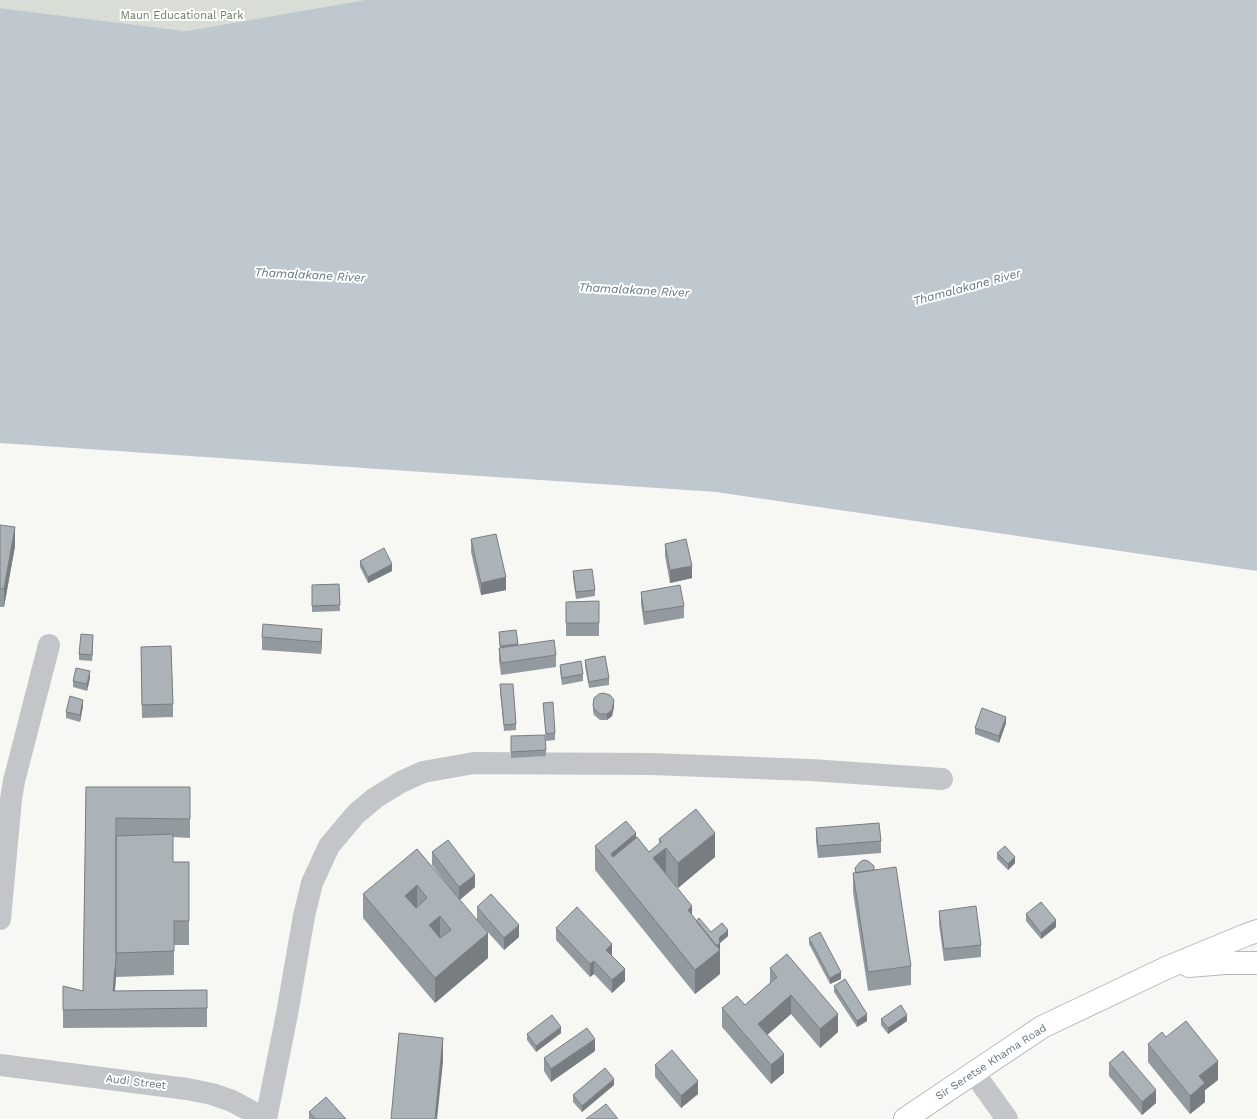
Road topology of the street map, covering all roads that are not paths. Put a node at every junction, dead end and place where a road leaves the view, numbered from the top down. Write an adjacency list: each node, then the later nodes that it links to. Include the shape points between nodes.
1 (49, 645): 3 (street, via 14,781)
2 (942, 779): 11 (street, via 811,770 474,763 423,772 401,782 374,798 356,814 329,846 312,882)
3 (5, 798): 4 (street)
4 (0, 919)
5 (1257, 932): 7 (main road, Sir Seretse Khama Road)
6 (1257, 963): 7 (main road, Sir Seretse Khama Road)
7 (1166, 968): 9 (main road, Sir Seretse Khama Road, via 1042,1027)
8 (0, 1065): 11 (street, Audi Street, via 212,1094 232,1101)
9 (974, 1073): 10 (main road, Sir Seretse Khama Road); 12 (street)
10 (918, 1115)
11 (266, 1119)
12 (1007, 1119)

